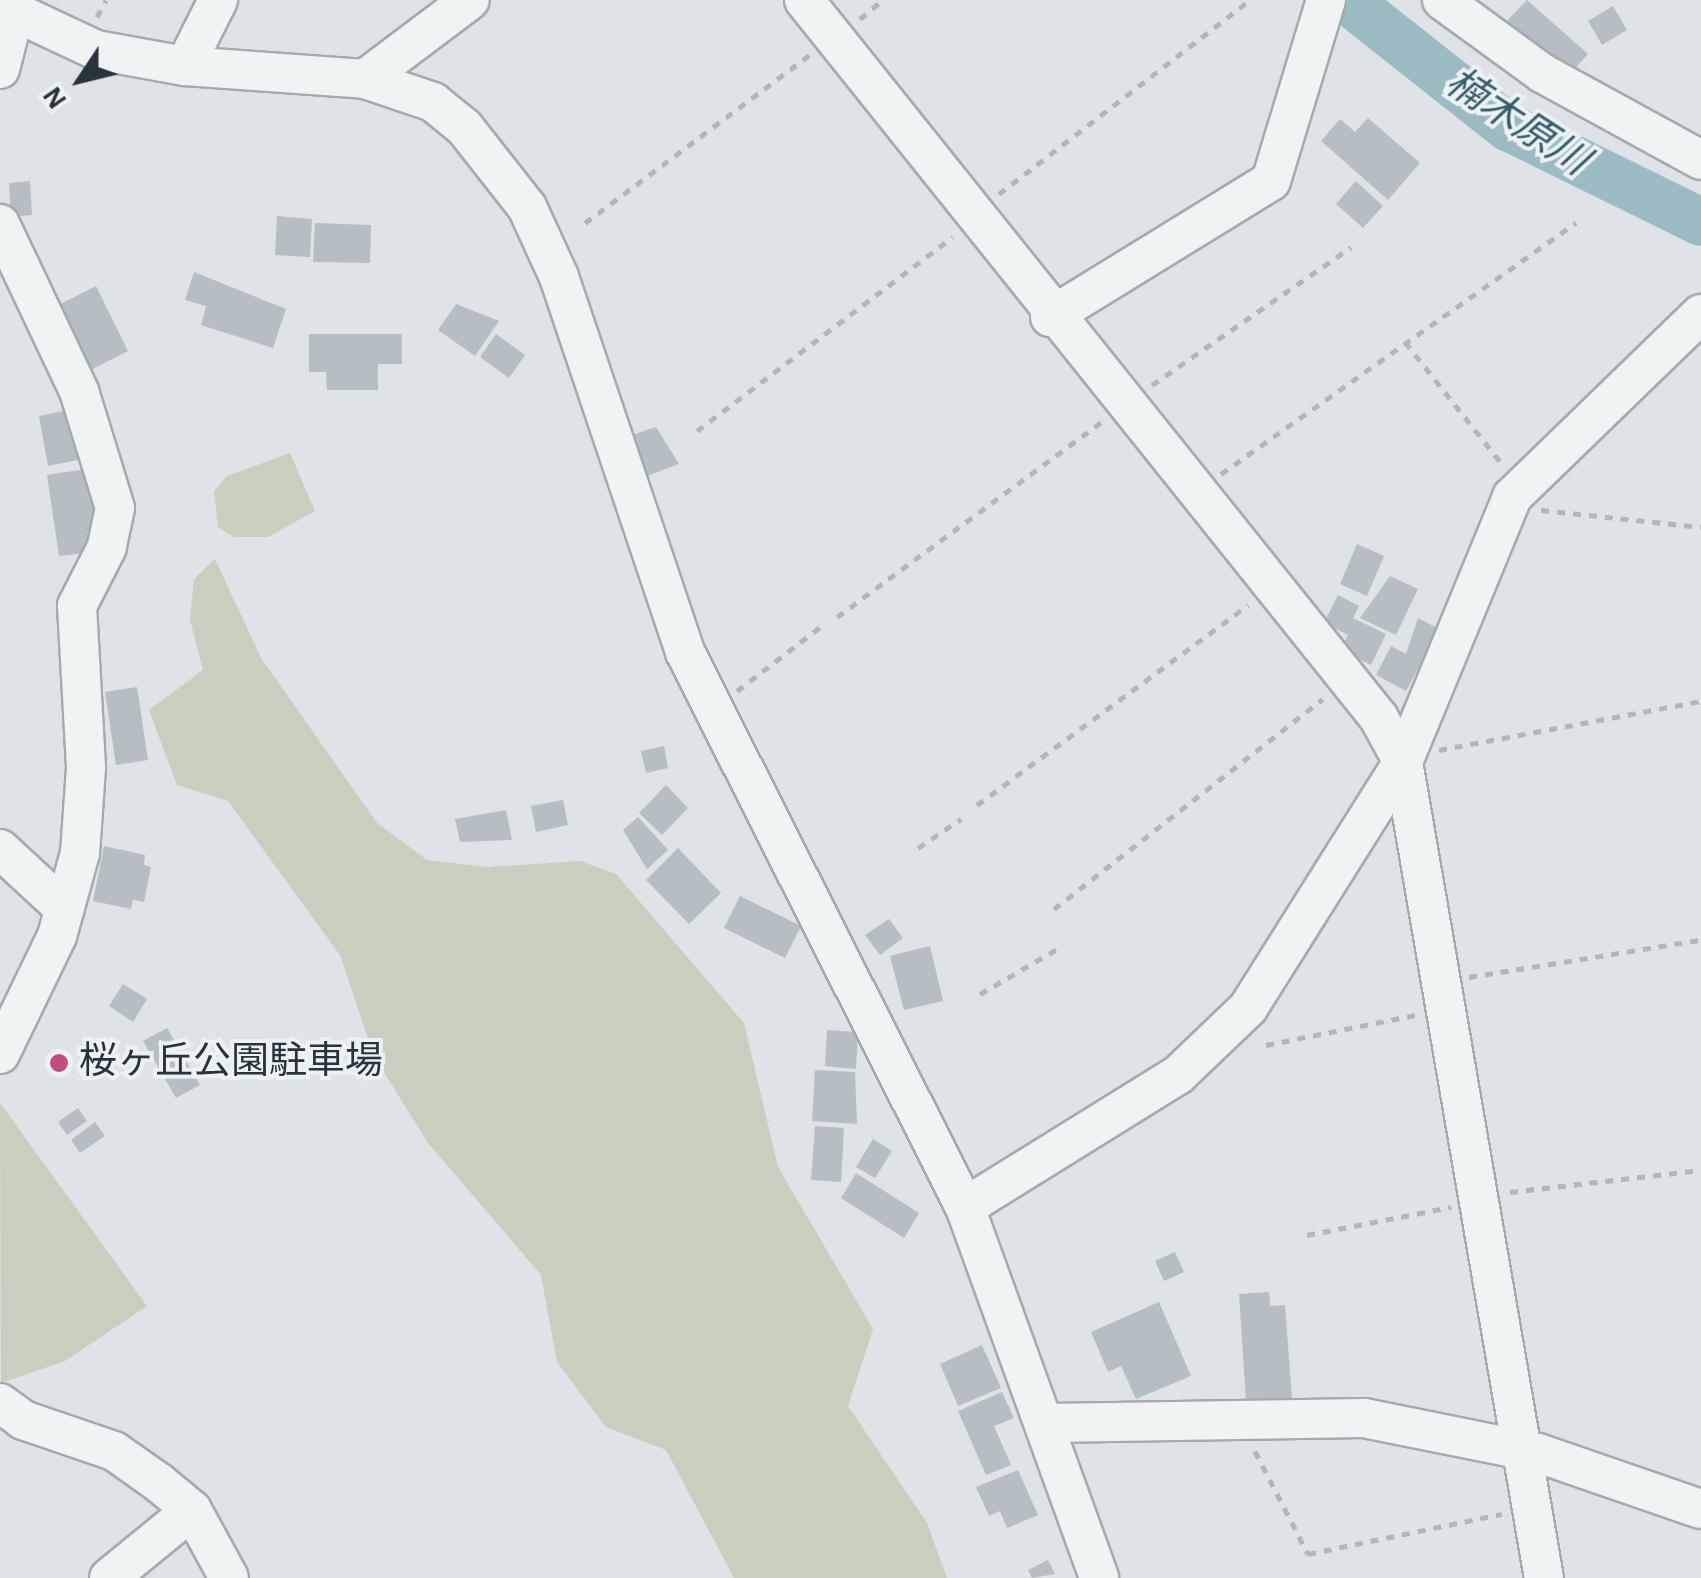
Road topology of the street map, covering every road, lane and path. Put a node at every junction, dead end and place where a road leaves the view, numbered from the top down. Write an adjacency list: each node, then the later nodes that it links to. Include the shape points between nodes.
1 (218, 0): 11 (street)
2 (470, 0): 13 (street)
3 (804, 0): 22 (street)
4 (883, 0): 9 (path)
5 (1250, 0): 15 (path)
6 (1442, 0): 14 (street, via 1542,72)
7 (7, 10): 11 (street, via 96,50); 12 (street)
8 (1321, 16): 22 (street, via 1271,181)
9 (854, 24)
10 (822, 45): 16 (path)
11 (185, 66): 13 (street)
12 (0, 68)
13 (365, 79): 54 (street, via 433,102 464,127 527,207 558,278 685,652)
14 (1701, 160)
15 (993, 199)
16 (585, 223)
17 (1576, 223): 23 (path)
18 (0, 224): 42 (street, via 79,392 115,508 107,546 77,606 86,768 80,853)
19 (964, 230): 26 (path)
20 (1351, 247): 24 (path)
21 (1701, 314): 37 (street, via 1512,497)
22 (1050, 317): 37 (street)
23 (1405, 342): 27 (path); 28 (path)
24 (1142, 392)
25 (1108, 418): 32 (path)
26 (697, 432)
27 (1511, 476)
28 (1210, 482)
29 (1528, 509): 30 (path)
30 (1701, 527)
31 (1250, 603): 38 (path)
32 (836, 616)
33 (820, 627): 34 (path)
34 (734, 693)
35 (1323, 698): 43 (path)
36 (1701, 701): 37 (path)
37 (1418, 757): 54 (street, via 1248,1008 1178,1075); 59 (street)
38 (977, 805)
39 (961, 819): 40 (path)
40 (918, 848)
41 (0, 849): 42 (street)
42 (65, 908): 50 (street, via 21,1023)
43 (1054, 910)
44 (1701, 940): 46 (path)
45 (1057, 949): 47 (path)
46 (1466, 978)
47 (980, 994)
48 (1434, 1011): 49 (path)
49 (1266, 1045)
50 (0, 1054)
51 (1701, 1170): 52 (path)
52 (1502, 1193)
53 (1468, 1204): 55 (path)
54 (965, 1207): 57 (street)
55 (1307, 1235)
56 (0, 1403): 61 (street, via 23,1420 114,1451)
57 (1049, 1422): 59 (street, via 1364,1418); 65 (street)
58 (1253, 1448): 62 (path, via 1308,1554)
59 (1523, 1450): 60 (street); 66 (street)
60 (1701, 1509)
61 (192, 1510): 63 (street); 64 (street)
62 (1516, 1511)
63 (109, 1578)
64 (229, 1578)
65 (1100, 1578)
66 (1544, 1578)

